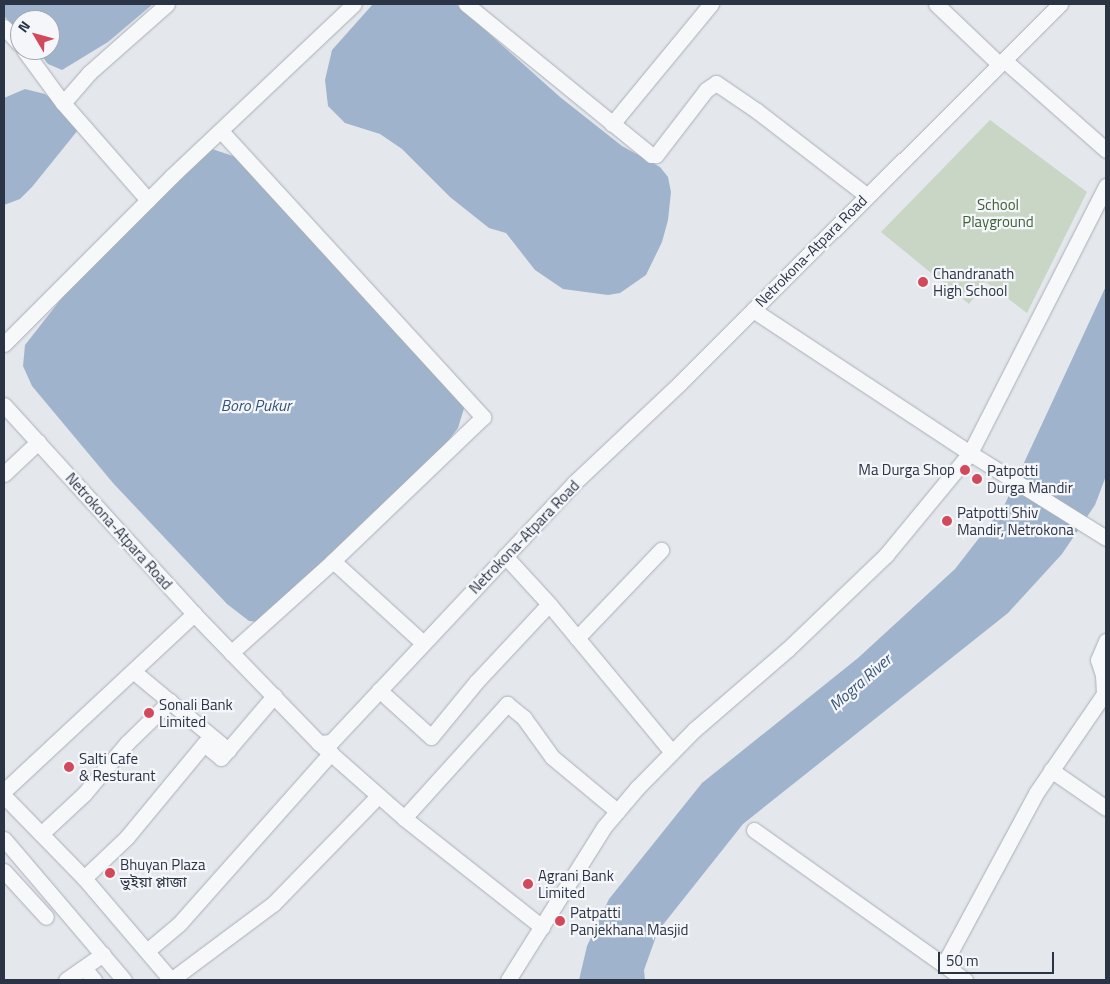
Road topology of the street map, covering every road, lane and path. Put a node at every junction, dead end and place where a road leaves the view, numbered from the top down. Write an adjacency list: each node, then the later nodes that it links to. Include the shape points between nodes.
1 (167, 4): 9 (street, via 89,73)
2 (354, 4): 11 (street)
3 (466, 4): 10 (street)
4 (711, 4): 10 (street)
5 (936, 4): 8 (street)
6 (1060, 4): 8 (street, Netrokona-Atpara Road)
7 (31, 60): 9 (street)
8 (1001, 62): 12 (street); 14 (street, Netrokona-Atpara Road)
9 (63, 103): 15 (street)
10 (612, 124): 14 (street, via 655,156 706,90 716,83)
11 (221, 131): 15 (street); 25 (street, via 483,417)
12 (1106, 150)
13 (1106, 186): 20 (street)
14 (866, 195): 16 (street, Netrokona-Atpara Road)
15 (148, 200): 17 (street)
16 (753, 310): 20 (street); 24 (street, Netrokona-Atpara Road, via 574,483)
17 (4, 344)
18 (4, 405): 19 (street, Netrokona-Atpara Road)
19 (38, 442): 21 (street); 27 (street, Netrokona-Atpara Road)
20 (970, 454): 22 (street); 39 (street, via 886,555)
21 (4, 474)
22 (1104, 537)
23 (661, 550): 28 (street)
24 (505, 556): 26 (street); 30 (street, Netrokona-Atpara Road)
25 (333, 561): 30 (street); 31 (street)
26 (549, 604): 28 (street); 33 (street, via 477,681 431,737)
27 (194, 614): 31 (street, Netrokona-Atpara Road); 32 (street)
28 (577, 638): 39 (street)
29 (1106, 641): 36 (street, via 1098,660 1103,675)
30 (423, 643): 33 (street, Netrokona-Atpara Road)
31 (231, 653): 34 (street, Netrokona-Atpara Road)
32 (133, 671): 35 (street); 42 (street)
33 (379, 690): 37 (street, Netrokona-Atpara Road, via 331,742)
34 (274, 696): 37 (street, Netrokona-Atpara Road); 38 (street)
35 (170, 702): 38 (street); 49 (street, via 127,743 84,794)
36 (1101, 711): 41 (street)
37 (319, 742): 40 (street)
38 (228, 750): 52 (street, via 221,758 204,744 127,836)
39 (672, 752): 46 (street)
40 (331, 753): 44 (street); 55 (street, via 178,924)
41 (1051, 770): 45 (street); 57 (street, via 1015,830)
42 (4, 791)
43 (4, 796): 49 (street)
44 (378, 796): 47 (street); 62 (street, via 273,904)
45 (1106, 808)
46 (617, 811): 47 (street, via 552,757 524,718 507,704); 54 (street)
47 (404, 818): 54 (street)
48 (754, 830): 57 (street)
49 (41, 834): 52 (street)
50 (4, 839): 56 (street)
51 (4, 871): 53 (street)
52 (84, 878): 55 (street)
53 (46, 917)
54 (542, 927): 63 (street)
55 (148, 950): 62 (street)
56 (103, 954): 58 (street); 61 (street)
57 (944, 964): 64 (street)
58 (84, 968): 59 (street); 60 (street)
59 (66, 980)
60 (94, 980)
61 (124, 980)
62 (171, 980)
63 (508, 980)
64 (965, 980)

